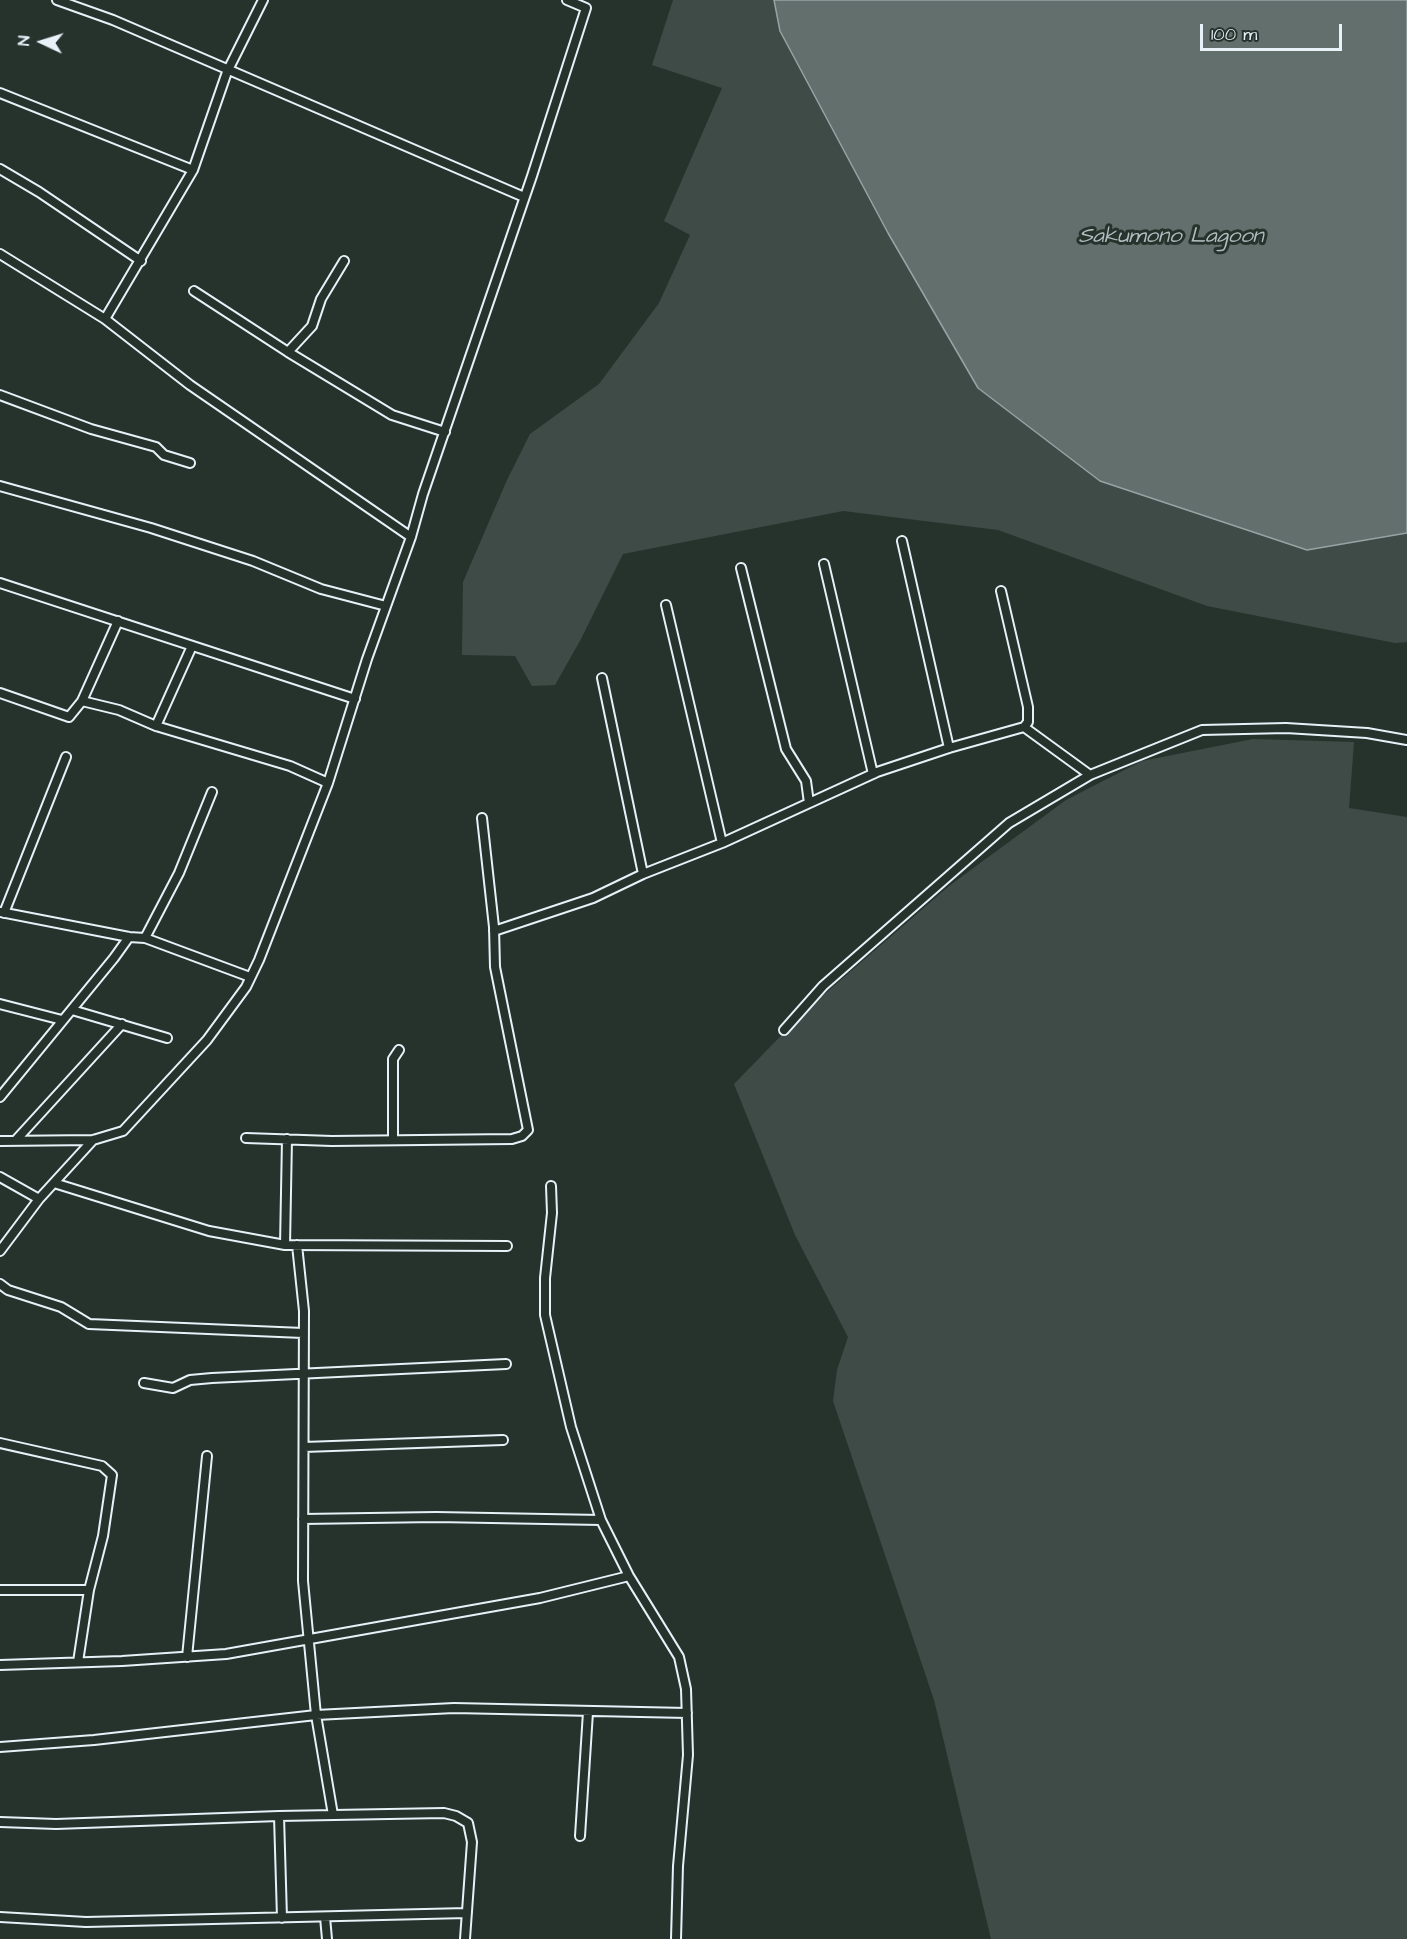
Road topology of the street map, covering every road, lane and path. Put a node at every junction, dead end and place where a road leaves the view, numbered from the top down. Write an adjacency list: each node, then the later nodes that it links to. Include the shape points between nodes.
1 (57, 0): 4 (street)
2 (263, 0): 4 (street)
3 (567, 0): 8 (street, via 586,8)
4 (227, 72): 7 (street); 8 (street)
5 (0, 93): 7 (street)
6 (0, 170): 10 (street)
7 (193, 170): 10 (street)
8 (524, 197): 16 (street)
9 (0, 254): 13 (street)
10 (141, 261): 13 (street)
11 (344, 261): 14 (street, via 321,299 312,326)
12 (194, 291): 14 (street)
13 (105, 319): 19 (street, via 190,384)
14 (288, 352): 16 (street, via 392,415)
15 (0, 395): 17 (street, via 91,429 156,447 164,455)
16 (445, 432): 19 (street)
17 (190, 463)
18 (0, 486): 26 (street, via 151,528 253,561 321,589)
19 (411, 537): 26 (street)
20 (902, 541): 36 (street)
21 (824, 564): 38 (street)
22 (741, 568): 42 (street, via 786,749 806,782)
23 (0, 583): 27 (street)
24 (1001, 591): 34 (street, via 1028,706)
25 (666, 605): 44 (street)
26 (386, 606): 31 (street)
27 (118, 621): 28 (street); 32 (street)
28 (192, 646): 31 (street); 33 (street)
29 (602, 678): 45 (street)
30 (0, 693): 32 (street, via 69,717)
31 (356, 699): 40 (street)
32 (82, 701): 33 (street, via 119,710)
33 (156, 726): 40 (street, via 290,766)
34 (1024, 727): 36 (street); 39 (street)
35 (1407, 740): 39 (street, via 1367,733 1286,728 1202,730)
36 (949, 748): 38 (street)
37 (66, 757): 46 (street)
38 (873, 774): 42 (street)
39 (1090, 775): 55 (street, via 1010,823 824,986)
40 (328, 783): 50 (street, via 279,913)
41 (212, 792): 49 (street, via 179,873)
42 (809, 802): 44 (street)
43 (482, 818): 47 (street)
44 (723, 843): 45 (street)
45 (643, 874): 47 (street, via 593,898)
46 (2, 912): 48 (street)
47 (494, 931): 63 (street, via 499,994 528,1130 512,1139)
48 (129, 937): 49 (street); 52 (street)
49 (145, 938): 50 (street)
50 (250, 977): 62 (street, via 207,1040 123,1131)
51 (0, 1004): 53 (street)
52 (72, 1010): 53 (street); 54 (street)
53 (62, 1020): 58 (street)
54 (122, 1024): 56 (street); 61 (street)
55 (784, 1030)
56 (167, 1038)
57 (399, 1050): 63 (street, via 393,1059)
58 (0, 1097)
59 (246, 1138): 60 (street)
60 (287, 1139): 63 (street); 69 (street)
61 (16, 1140): 62 (street); 64 (street)
62 (93, 1140): 66 (street)
63 (393, 1140)
64 (0, 1141)
65 (0, 1177): 68 (street)
66 (54, 1183): 68 (street); 69 (street, via 189,1226)
67 (551, 1186): 83 (street, via 545,1316 571,1427)
68 (39, 1198): 72 (street)
69 (285, 1245): 70 (street)
70 (297, 1245): 71 (street); 74 (street)
71 (507, 1246)
72 (0, 1251)
73 (0, 1284): 74 (street, via 61,1307 89,1324)
74 (303, 1333): 76 (street)
75 (506, 1364): 76 (street)
76 (303, 1374): 77 (street, via 190,1380 174,1388); 80 (street)
77 (144, 1383)
78 (503, 1440): 80 (street)
79 (0, 1443): 86 (street, via 102,1466 112,1475 103,1536)
80 (304, 1447): 82 (street)
81 (207, 1456): 88 (street)
82 (303, 1519): 83 (street); 87 (street, via 303,1581)
83 (601, 1520): 84 (street)
84 (629, 1576): 87 (street, via 540,1598); 92 (street, via 679,1657)
85 (0, 1590): 86 (street)
86 (89, 1590): 89 (street)
87 (309, 1641): 88 (street); 93 (street)
88 (187, 1657): 89 (street)
89 (78, 1662): 90 (street)
90 (0, 1665)
91 (588, 1712): 92 (street); 93 (street, via 453,1708); 98 (street)
92 (687, 1713): 105 (street, via 688,1755)
93 (316, 1715): 94 (street); 95 (street)
94 (0, 1747)
95 (333, 1815): 96 (street); 99 (street, via 444,1814 462,1818 471,1830 472,1842)
96 (279, 1816): 97 (street, via 149,1822); 102 (street)
97 (0, 1822)
98 (580, 1836)
99 (467, 1913): 101 (street); 104 (street)
100 (0, 1917): 102 (street, via 86,1922)
101 (325, 1917): 102 (street); 103 (street)
102 (282, 1918)
103 (327, 1939)
104 (465, 1939)
105 (676, 1939)

